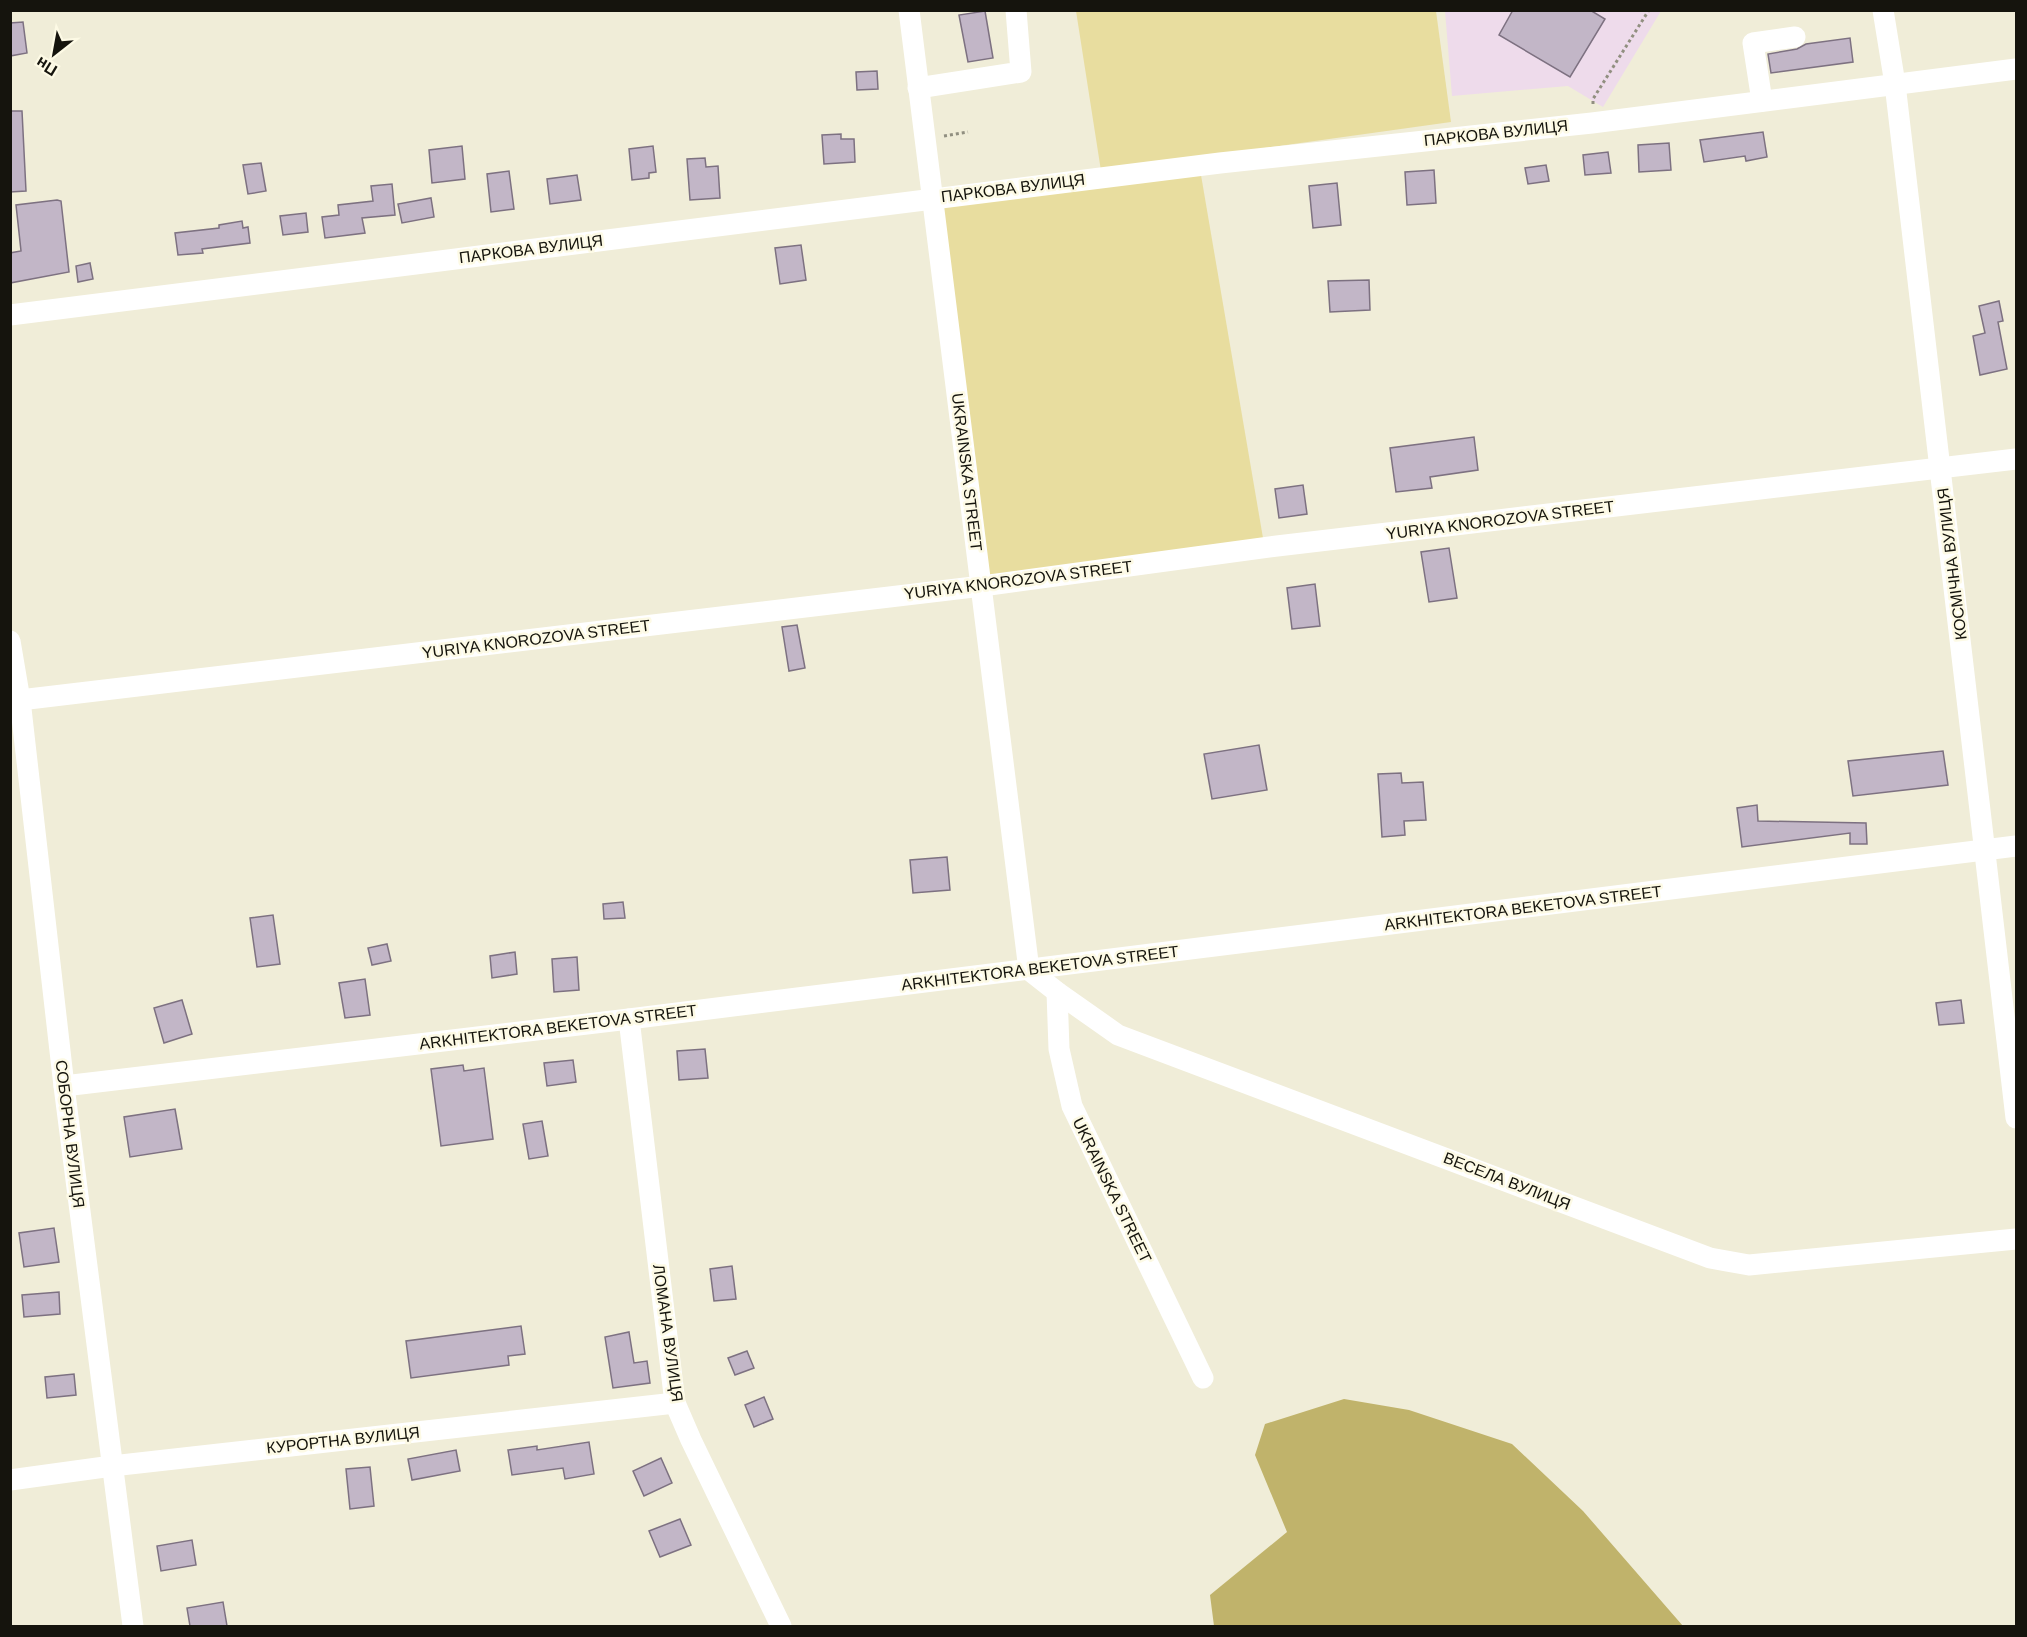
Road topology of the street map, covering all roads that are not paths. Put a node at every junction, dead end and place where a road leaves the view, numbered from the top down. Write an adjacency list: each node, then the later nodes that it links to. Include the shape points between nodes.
1 (909, 10): 7 (street, UKRAINSKA STREET)
2 (1016, 10): 7 (street, via 1021,72)
3 (1883, 10): 6 (street, КОСМІЧНА ВУЛИЦЯ)
4 (1795, 37): 8 (street, via 1753,43)
5 (2016, 69): 6 (street, ПАРКОВА ВУЛИЦЯ)
6 (1895, 84): 8 (street, ПАРКОВА ВУЛИЦЯ); 12 (street, КОСМІЧНА ВУЛИЦЯ)
7 (918, 88): 9 (street, UKRAINSKA STREET)
8 (1762, 101): 9 (street, ПАРКОВА ВУЛИЦЯ)
9 (932, 198): 10 (street, ПАРКОВА ВУЛИЦЯ); 13 (street, UKRAINSKA STREET)
10 (10, 315)
11 (2016, 459): 12 (street, YURIYA KNOROZOVA STREET)
12 (1941, 468): 13 (street, YURIYA KNOROZOVA STREET, via 1277,546); 17 (street, КОСМІЧНА ВУЛИЦЯ)
13 (982, 586): 15 (street, YURIYA KNOROZOVA STREET); 18 (street, UKRAINSKA STREET)
14 (10, 641): 15 (street, СОБОРНА ВУЛИЦЯ)
15 (20, 700): 21 (street, СОБОРНА ВУЛИЦЯ)
16 (2016, 846): 17 (street, ARKHITEKTORA BEKETOVA STREET)
17 (1985, 850): 18 (street, ARKHITEKTORA BEKETOVA STREET); 22 (street, КОСМІЧНА ВУЛИЦЯ)
18 (1029, 970): 19 (street, ВЕСЕЛА ВУЛИЦЯ); 20 (street, ARKHITEKTORA BEKETOVA STREET)
19 (1057, 992): 23 (street, ВЕСЕЛА ВУЛИЦЯ, via 1118,1035 1710,1258 1749,1265); 24 (street, UKRAINSKA STREET, via 1059,1048 1072,1106)
20 (629, 1019): 21 (street, ARKHITEKTORA BEKETOVA STREET); 25 (street, ЛОМАНА ВУЛИЦЯ)
21 (64, 1086): 26 (street, СОБОРНА ВУЛИЦЯ)
22 (2016, 1118)
23 (2016, 1239)
24 (1203, 1378)
25 (675, 1403): 26 (street, КУРОРТНА ВУЛИЦЯ); 29 (street, ЛОМАНА ВУЛИЦЯ)
26 (112, 1466): 27 (street, КУРОРТНА ВУЛИЦЯ); 28 (street, СОБОРНА ВУЛИЦЯ)
27 (10, 1480)
28 (133, 1626)
29 (781, 1626)

